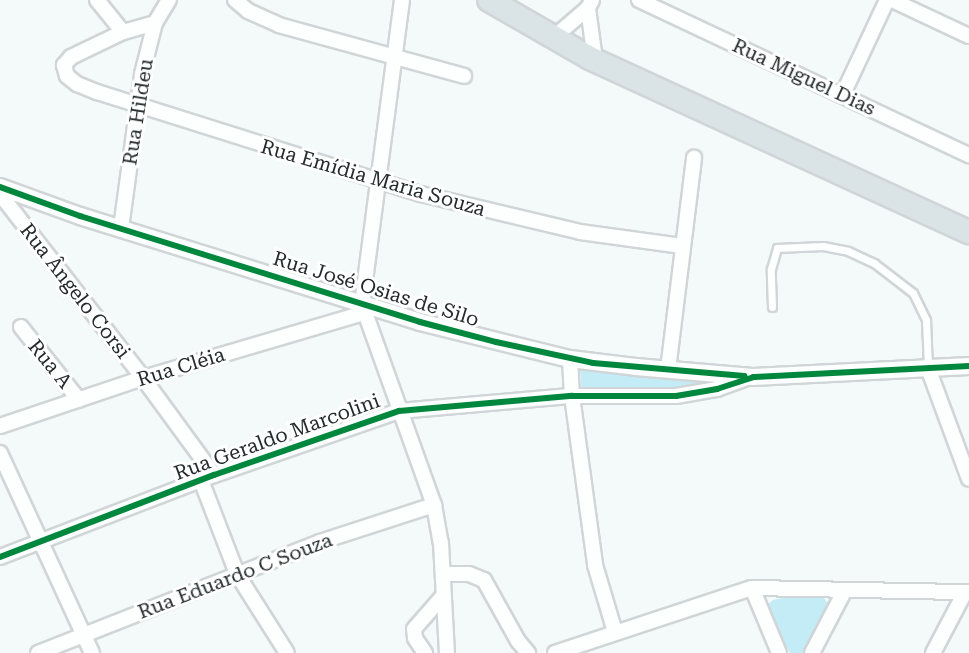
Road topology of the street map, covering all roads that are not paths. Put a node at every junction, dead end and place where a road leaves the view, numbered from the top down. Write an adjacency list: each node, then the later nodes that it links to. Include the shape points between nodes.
1 (97, 0): 11 (street)
2 (169, 0): 10 (street, Rua Hildeu)
3 (235, 0): 14 (street, via 248,11 279,25)
4 (402, 0): 14 (street)
5 (489, 0): 13 (highway)
6 (639, 0): 17 (street, Rua Miguel Dias)
7 (887, 0): 17 (street)
8 (892, 0): 12 (street)
9 (590, 4): 13 (street); 15 (street)
10 (155, 23): 11 (street); 18 (street, Rua Hildeu)
11 (123, 32): 18 (street, Rua Emídia Maria Souza, via 71,57 64,65 71,80)
12 (969, 36)
13 (553, 39): 15 (highway)
14 (394, 58): 16 (street); 21 (street)
15 (595, 60): 25 (highway)
16 (464, 76)
17 (843, 94): 19 (street, Rua Miguel Dias)
18 (136, 105): 21 (street, Rua Emídia Maria Souza); 24 (street, Rua Hildeu)
19 (969, 155)
20 (694, 158): 26 (street)
21 (378, 182): 26 (street, Rua Emídia Maria Souza, via 580,232); 28 (street)
22 (0, 187): 24 (street, Rua José Osias de Silo)
23 (0, 194): 35 (street, Rua Ângelo Corsi)
24 (121, 228): 28 (street, Rua José Osias de Silo)
25 (969, 232)
26 (682, 246): 33 (street)
27 (772, 307): 32 (lane, via 771,269 777,248 824,246 848,251 874,263 913,292 926,320)
28 (363, 308): 30 (street, Rua José Osias de Silo); 35 (street, Rua Cléia); 38 (street)
29 (21, 327): 37 (street, Rua A)
30 (570, 359): 33 (street, Rua José Osias de Silo); 36 (street)
31 (969, 366): 32 (street, Rua Geraldo Marcolini)
32 (928, 368): 34 (street, Rua Geraldo Marcolini); 42 (street)
33 (668, 370): 34 (street, Rua José Osias de Silo)
34 (753, 377): 36 (street, Rua Geraldo Marcolini, via 717,389 676,396)
35 (143, 378): 37 (street, Rua Cléia); 41 (street, Rua Ângelo Corsi)
36 (572, 396): 38 (street, Rua Geraldo Marcolini); 52 (street, via 595,565)
37 (79, 400): 39 (street, Rua Cléia)
38 (399, 411): 41 (street, Rua Geraldo Marcolini); 43 (street)
39 (0, 426)
40 (0, 453): 44 (street)
41 (207, 478): 44 (street, Rua Geraldo Marcolini); 46 (street, Rua Ângelo Corsi)
42 (969, 479)
43 (434, 502): 46 (street, Rua Eduardo C Souza); 47 (street)
44 (41, 540): 45 (street, Rua Geraldo Marcolini); 53 (street)
45 (0, 557)
46 (237, 574): 53 (street, Rua Eduardo C Souza); 57 (street, Rua Ângelo Corsi)
47 (443, 574): 51 (street); 59 (street, via 469,574 484,580)
48 (752, 588): 49 (street); 52 (street); 61 (street)
49 (845, 590): 50 (street); 62 (street)
50 (967, 592): 63 (street)
51 (442, 597): 54 (street); 58 (street, via 414,628 415,638)
52 (615, 632): 60 (street)
53 (83, 635): 55 (street, Rua Eduardo C Souza); 56 (street)
54 (449, 650)
55 (38, 653)
56 (92, 653)
57 (287, 653)
58 (425, 653)
59 (528, 653)
60 (555, 653)
61 (779, 653)
62 (812, 653)
63 (933, 653)

